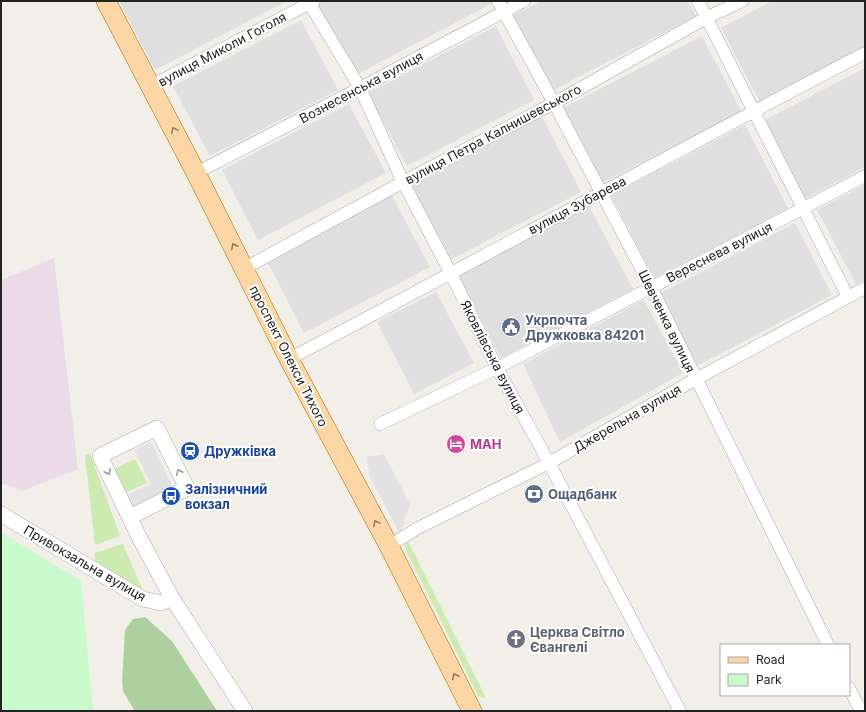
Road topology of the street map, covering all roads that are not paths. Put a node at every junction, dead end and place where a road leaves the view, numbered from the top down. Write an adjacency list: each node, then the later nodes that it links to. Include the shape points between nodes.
1 (106, 1): 9 (main road, проспект Олекси Тихого)
2 (524, 1): 6 (street, Вознесенська вулиця)
3 (698, 1): 7 (street)
4 (742, 1): 7 (street, вулиця Петра Калнишевського)
5 (310, 2): 9 (street, вулиця Миколи Гоголя); 10 (street, Яковлівська вулиця)
6 (500, 6): 10 (street, Вознесенська вулиця); 11 (street, Шевченка вулиця)
7 (706, 18): 11 (street, вулиця Петра Калнишевського); 12 (street)
8 (865, 53): 12 (street, вулиця Зубарева)
9 (151, 86): 13 (main road, проспект Олекси Тихого, one-way to 9)
10 (360, 88): 13 (street, Вознесенська вулиця); 15 (street, Яковлівська вулиця)
11 (554, 103): 15 (street, вулиця Петра Калнишевського); 16 (street, Шевченка вулиця)
12 (753, 110): 16 (street, вулиця Зубарева); 17 (street)
13 (196, 173): 18 (main road, проспект Олекси Тихого, one-way to 13)
14 (865, 176): 17 (street, Вереснева вулиця)
15 (403, 182): 18 (street, вулиця Петра Калнишевського); 19 (street, Яковлівська вулиця)
16 (601, 192): 19 (street, вулиця Зубарева); 20 (street, Шевченка вулиця)
17 (803, 209): 20 (street, Вереснева вулиця); 22 (street)
18 (245, 268): 23 (main road, проспект Олекси Тихого)
19 (451, 274): 23 (street, вулиця Зубарева); 24 (street, Яковлівська вулиця)
20 (651, 287): 24 (street, Вереснева вулиця); 25 (street, Шевченка вулиця)
21 (865, 288): 22 (street, Джерельна вулиця)
22 (848, 297): 25 (street, Джерельна вулиця)
23 (289, 359): 30 (main road, проспект Олекси Тихого, one-way to 23)
24 (497, 368): 26 (street, Вереснева вулиця); 27 (street, Яковлівська вулиця)
25 (696, 379): 27 (street, Джерельна вулиця); 32 (street, Шевченка вулиця)
26 (380, 424)
27 (549, 463): 30 (street, Джерельна вулиця, via 418,528); 37 (street, Яковлівська вулиця)
28 (1, 514): 31 (street, Привокзальна вулиця, via 143,599 161,603)
29 (130, 516): 29 (street, Привокзальна вулиця, one-way to 29, via 187,488 157,428 100,456); 31 (street, Привокзальна вулиця)
30 (389, 546): 36 (main road, проспект Олекси Тихого, one-way to 30)
31 (172, 598): 35 (street, Привокзальна вулиця)
32 (828, 644)
33 (850, 690): 34 (street)
34 (858, 707)
35 (245, 711)
36 (472, 711)
37 (680, 711)

